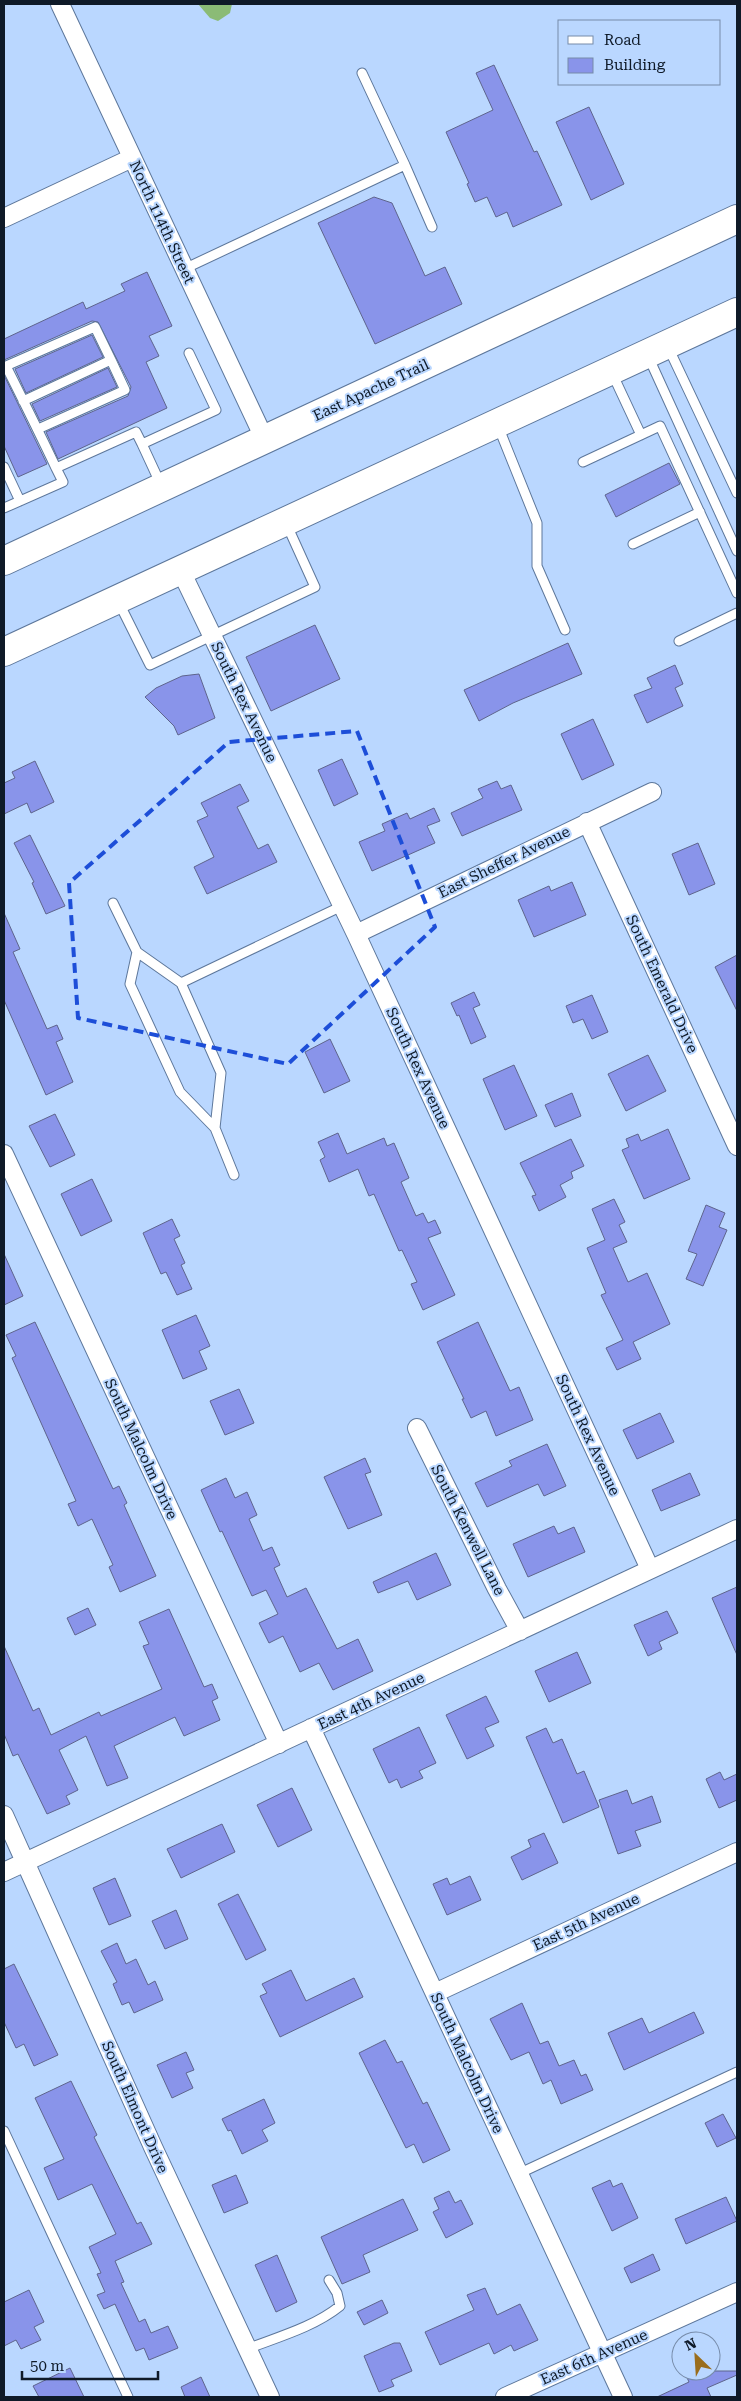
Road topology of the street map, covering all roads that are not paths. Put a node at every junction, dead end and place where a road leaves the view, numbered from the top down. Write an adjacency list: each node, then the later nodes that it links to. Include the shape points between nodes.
1 (60, 4): 3 (street, North 114th Street)
2 (362, 73): 4 (lane)
3 (132, 158): 5 (street); 8 (street, North 114th Street)
4 (405, 165): 7 (lane); 8 (lane)
5 (4, 218)
6 (737, 219): 18 (main road, East Apache Trail)
7 (432, 227)
8 (184, 268): 18 (street, North 114th Street)
9 (737, 312): 10 (main road)
10 (657, 349): 13 (main road); 24 (lane); 30 (lane)
11 (190, 353): 19 (lane, via 216,410)
12 (111, 360): 14 (lane); 14 (lane, via 95,327 6,366); 16 (lane, via 125,390)
13 (611, 370): 15 (main road); 17 (lane)
14 (23, 401): 16 (lane)
15 (497, 423): 28 (main road); 36 (lane, via 537,523 537,566)
16 (38, 429): 22 (lane)
17 (641, 435): 20 (lane); 27 (lane, via 660,426)
18 (265, 440): 23 (main road, East Apache Trail)
19 (142, 444): 22 (lane, via 136,432); 23 (lane)
20 (583, 462)
21 (4, 468): 25 (lane)
22 (56, 468): 25 (lane, via 63,482)
23 (162, 488): 31 (main road, East Apache Trail)
24 (737, 493)
25 (20, 501): 26 (lane)
26 (4, 508)
27 (700, 512): 29 (lane); 33 (lane)
28 (285, 521): 32 (main road); 37 (lane, via 315,587)
29 (633, 544)
30 (737, 552)
31 (4, 561)
32 (180, 569): 34 (main road); 37 (street, South Rex Avenue)
33 (737, 594)
34 (117, 599): 37 (lane, via 150,665); 39 (main road)
35 (737, 613): 38 (lane)
36 (565, 630)
37 (212, 635): 43 (street, South Rex Avenue)
38 (678, 640)
39 (4, 652)
40 (652, 792): 41 (street, East Sheffer Avenue)
41 (587, 822): 44 (street, East Sheffer Avenue); 48 (street, South Emerald Drive)
42 (112, 904): 45 (lane)
43 (342, 906): 44 (street, South Rex Avenue); 46 (lane)
44 (356, 934): 53 (street, South Rex Avenue)
45 (137, 952): 46 (lane); 47 (lane, via 130,984 180,1092)
46 (181, 983): 47 (lane, via 221,1073)
47 (215, 1128): 50 (lane)
48 (737, 1146)
49 (4, 1154): 56 (street, South Malcolm Drive)
50 (234, 1175)
51 (417, 1428): 54 (street, South Kenwell Lane)
52 (737, 1529): 53 (street, East 4th Avenue)
53 (650, 1569): 54 (street, East 4th Avenue)
54 (520, 1631): 55 (street, East 4th Avenue)
55 (311, 1728): 56 (street, East 4th Avenue); 61 (street, South Malcolm Drive)
56 (279, 1744): 59 (street, East 4th Avenue)
57 (4, 1815): 59 (street, South Elmont Drive)
58 (737, 1852): 61 (street, East 5th Avenue)
59 (26, 1862): 60 (street, East 4th Avenue); 67 (street, South Elmont Drive)
60 (4, 1872)
61 (435, 1993): 64 (street, South Malcolm Drive)
62 (737, 2072): 64 (lane)
63 (4, 2131): 69 (lane)
64 (518, 2174): 68 (street, South Malcolm Drive)
65 (329, 2280): 67 (lane, via 340,2306 286,2335)
66 (737, 2292): 68 (street, East 6th Avenue)
67 (247, 2349): 70 (street, South Elmont Drive)
68 (602, 2354): 71 (street, East 6th Avenue); 72 (street, South Malcolm Drive)
69 (128, 2397)
70 (270, 2397)
71 (505, 2397)
72 (623, 2397)

